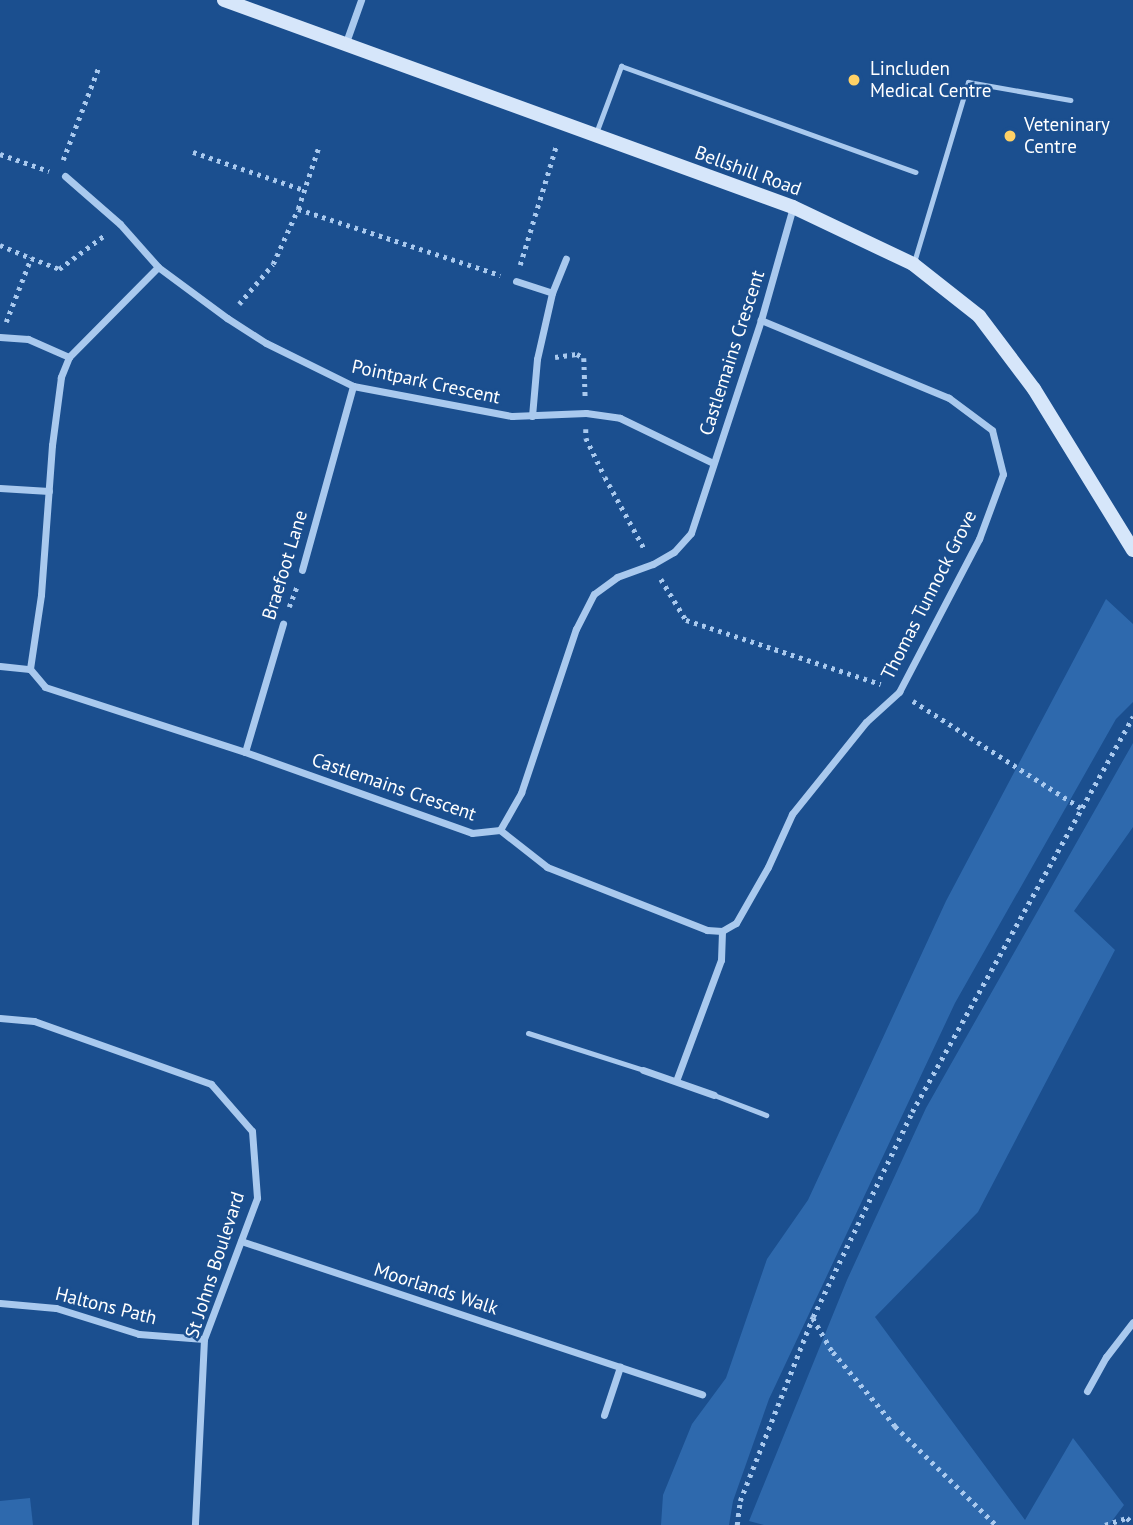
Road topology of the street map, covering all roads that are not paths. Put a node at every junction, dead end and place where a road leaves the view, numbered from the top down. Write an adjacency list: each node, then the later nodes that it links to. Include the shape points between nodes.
1 (224, 0): 3 (main road, Bellshill Road)
2 (361, 0): 3 (street)
3 (345, 46): 5 (main road, Bellshill Road)
4 (1070, 100): 10 (lane, via 968,82)
5 (595, 135): 6 (lane, via 621,66); 8 (main road, Bellshill Road)
6 (916, 172)
7 (62, 175): 11 (street, Pointpark Crescent, via 120,224)
8 (793, 207): 10 (main road, Bellshill Road); 14 (street, Castlemains Crescent)
9 (566, 259): 13 (street)
10 (913, 264): 22 (main road, Bellshill Road, via 979,316 1034,389)
11 (158, 267): 16 (street); 17 (street, Pointpark Crescent, via 276,348)
12 (516, 281): 13 (street)
13 (552, 293): 18 (street, via 537,359)
14 (761, 320): 19 (street, Castlemains Crescent); 29 (street, Thomas Tunnock Grove, via 949,398 992,430 1003,474 979,540 899,692 866,722 792,814 736,923)
15 (0, 338): 16 (street, via 28,339)
16 (69, 357): 21 (street, via 61,377)
17 (353, 386): 18 (street, Pointpark Crescent); 23 (street, Braefoot Lane)
18 (532, 416): 19 (street, Pointpark Crescent, via 586,413 620,418)
19 (713, 463): 28 (street, Castlemains Crescent, via 691,533 674,552 617,577 594,594 576,629 521,793)
20 (0, 488): 21 (street)
21 (49, 491): 26 (street)
22 (1133, 550)
23 (302, 570)
24 (283, 625): 27 (street, Braefoot Lane)
25 (0, 666): 26 (street)
26 (30, 669): 27 (street, Castlemains Crescent, via 45,687)
27 (245, 752): 28 (street, Castlemains Crescent, via 472,833)
28 (500, 830): 29 (street, via 547,867 707,930)
29 (722, 931): 33 (street, via 721,960)
30 (0, 1018): 36 (street, St Johns Boulevard, via 34,1021 211,1084 252,1131 257,1198)
31 (528, 1033): 32 (lane)
32 (643, 1070): 33 (street)
33 (676, 1081): 34 (street)
34 (714, 1095): 35 (lane)
35 (766, 1115)
36 (241, 1241): 39 (street, St Johns Boulevard); 40 (street, Moorlands Walk)
37 (0, 1303): 39 (street, Haltons Path, via 56,1308 139,1334)
38 (1133, 1322): 41 (street)
39 (204, 1339): 44 (street, St Johns Boulevard)
40 (620, 1367): 42 (street, Moorlands Walk); 43 (street)
41 (1087, 1391)
42 (702, 1394)
43 (604, 1415)
44 (195, 1525)

